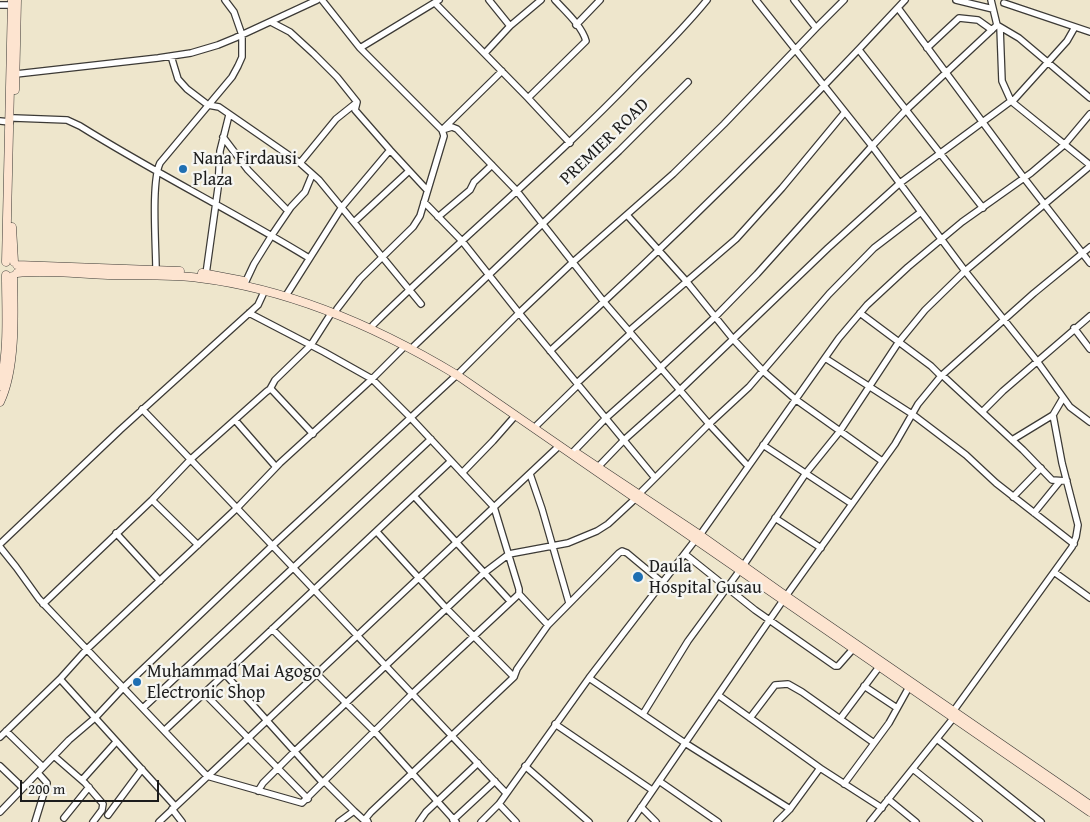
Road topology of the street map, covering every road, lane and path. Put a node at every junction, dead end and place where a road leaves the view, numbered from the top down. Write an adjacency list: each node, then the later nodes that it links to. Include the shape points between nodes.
1 (225, 0): 21 (street)
2 (231, 0): 21 (street)
3 (317, 0): 23 (street)
4 (322, 0): 31 (street)
5 (489, 0): 25 (street)
6 (541, 0): 25 (street)
7 (555, 0): 24 (street)
8 (600, 0): 24 (street)
9 (707, 0): 57 (street)
10 (756, 0): 33 (street)
11 (794, 0): 27 (street)
12 (844, 0): 27 (street)
13 (905, 0): 20 (street)
14 (956, 0): 22 (street)
15 (991, 0): 22 (street)
16 (437, 1): 31 (street); 35 (street)
17 (1006, 1): 22 (street); 26 (street)
18 (14, 2): 19 (street); 40 (street); 52 (street)
19 (0, 5)
20 (898, 8): 32 (street); 34 (street)
21 (234, 12): 30 (street)
22 (993, 12): 28 (street)
23 (271, 22): 30 (street); 45 (street, via 290,32 314,54)
24 (576, 25): 43 (street, via 586,41)
25 (510, 26): 35 (street)
26 (1075, 27): 29 (street); 37 (street)
27 (816, 28): 33 (street)
28 (997, 28): 32 (street, via 978,20 960,18); 37 (street, via 1019,38); 39 (street); 46 (street, via 1002,81)
29 (1090, 32)
30 (242, 35): 36 (street, via 218,45); 47 (street, via 242,57 238,66)
31 (360, 48): 55 (street)
32 (927, 48): 39 (street)
33 (796, 50): 42 (street); 79 (street, via 692,156)
34 (859, 50): 42 (street); 48 (street)
35 (485, 53): 38 (street)
36 (172, 56): 40 (street); 47 (street, via 178,80)
37 (1048, 63): 44 (street); 46 (street)
38 (502, 71): 43 (street); 55 (street)
39 (946, 72): 48 (street); 54 (street)
40 (16, 74): 52 (street)
41 (688, 82): 82 (street, PREMIER ROAD)
42 (825, 86): 49 (street); 87 (street)
43 (528, 98): 57 (street)
44 (1090, 98)
45 (357, 102): 60 (street, via 355,110); 62 (street, via 336,119)
46 (1012, 102): 54 (street); 58 (street)
47 (208, 105): 51 (street); 65 (street)
48 (906, 110): 59 (street); 61 (street)
49 (845, 112): 59 (street); 99 (street, via 736,239)
50 (1090, 114): 58 (street)
51 (229, 115): 56 (street); 62 (street)
52 (12, 120): 53 (street); 65 (street, via 67,120); 93 (street, via 12,237)
53 (0, 121)
54 (982, 122): 61 (street); 68 (street)
55 (442, 130): 63 (street, via 457,129); 70 (street, via 444,136)
56 (223, 137): 74 (street); 77 (street, via 248,170)
57 (570, 143): 71 (street)
58 (1064, 145): 64 (street); 68 (street)
59 (872, 146): 69 (street); 110 (street)
60 (390, 150): 66 (street); 75 (street)
61 (940, 154): 69 (street); 76 (street)
62 (300, 163): 67 (street)
63 (492, 165): 71 (street); 80 (street, via 470,190)
64 (1090, 165): 73 (street)
65 (157, 170): 74 (street); 94 (street)
66 (409, 171): 70 (street); 81 (street)
67 (312, 175): 75 (street); 77 (street, via 304,192)
68 (1024, 178): 73 (street); 76 (street)
69 (900, 183): 78 (street); 115 (street)
70 (428, 190): 72 (street)
71 (516, 190): 82 (street); 85 (street)
72 (424, 202): 80 (street); 89 (street, via 413,227)
73 (1044, 204): 88 (street); 95 (street)
74 (215, 205): 83 (street); 96 (street)
75 (342, 207): 81 (street); 90 (street)
76 (983, 208): 84 (street)
77 (288, 211): 83 (street)
78 (922, 212): 84 (street); 125 (street, via 874,248 829,294)
79 (627, 215): 87 (street); 91 (street)
80 (438, 217): 85 (street)
81 (354, 222): 89 (street)
82 (543, 224): 91 (street); 97 (street, PREMIER ROAD)
83 (272, 235): 90 (street); 98 (street)
84 (942, 239): 95 (street); 108 (street)
85 (462, 241): 97 (street); 100 (street)
86 (1090, 247): 88 (street)
87 (658, 250): 99 (street); 103 (street)
88 (1082, 254): 92 (street); 111 (street)
89 (382, 256): 100 (street); 105 (street)
90 (309, 258): 102 (street)
91 (573, 262): 103 (street); 107 (street)
92 (1090, 263)
93 (8, 269): 94 (street); 101 (street, via 183,276); 130 (street, via 4,366); 136 (street, via 10,368)
94 (156, 270): 96 (street)
95 (965, 271): 111 (street); 116 (street)
96 (206, 274): 98 (street)
97 (489, 275): 107 (street); 119 (street, PREMIER ROAD)
98 (246, 282): 102 (street)
99 (687, 282): 110 (street); 114 (street)
100 (409, 289): 104 (street); 112 (street)
101 (264, 292): 105 (street); 106 (street)
102 (287, 294): 105 (street)
103 (604, 302): 114 (street); 121 (street)
104 (421, 304)
105 (335, 311): 112 (street); 117 (street); 118 (street)
106 (249, 313): 117 (street); 137 (street)
107 (519, 313): 121 (street); 126 (street)
108 (860, 313): 116 (street); 122 (street)
109 (1090, 316): 113 (street)
110 (715, 317): 115 (street); 124 (street)
111 (1004, 321): 123 (street); 127 (street)
112 (373, 325): 119 (street)
113 (1074, 328): 120 (street); 123 (street)
114 (630, 332): 124 (street); 129 (street)
115 (733, 340): 125 (street); 133 (street)
116 (898, 342): 127 (street); 131 (street)
117 (311, 345): 128 (street); 132 (street)
118 (405, 346): 126 (street); 128 (street)
119 (414, 346): 126 (street)
120 (1090, 349)
121 (550, 351): 129 (street)
122 (825, 358): 131 (street); 135 (street)
123 (1037, 361): 134 (street); 138 (street)
124 (661, 368): 133 (street); 143 (street)
125 (763, 371): 135 (street); 146 (street)
126 (459, 374): 140 (street); 142 (street); 147 (street)
127 (942, 375): 138 (street); 139 (street)
128 (372, 379): 142 (street); 149 (street)
129 (578, 384): 143 (street); 147 (street)
130 (0, 386)
131 (870, 387): 139 (street); 148 (street)
132 (270, 389): 144 (street); 149 (street)
133 (680, 390): 146 (street); 151 (street)
134 (1063, 398): 141 (street); 145 (street)
135 (795, 400): 148 (street); 153 (street)
136 (0, 402)
137 (142, 409): 156 (street); 185 (street)
138 (982, 412): 152 (street)
139 (912, 414): 158 (street); 170 (street, via 966,455)
140 (515, 416): 154 (street); 163 (street)
141 (1053, 416): 152 (street); 167 (street)
142 (410, 417): 150 (street); 183 (street)
143 (606, 418): 151 (street); 155 (street)
144 (235, 420): 156 (street); 160 (street)
145 (1090, 422)
146 (709, 424): 159 (street); 166 (street)
147 (537, 425): 155 (street)
148 (840, 431): 158 (street); 164 (street)
149 (312, 434): 160 (street)
150 (431, 440): 157 (street); 189 (street)
151 (624, 440): 161 (street); 166 (street)
152 (1012, 440): 162 (street)
153 (763, 445): 159 (street); 164 (street)
154 (558, 446): 165 (street); 169 (street)
155 (574, 451): 161 (street)
156 (191, 459): 171 (street); 174 (street)
157 (451, 461): 163 (street); 168 (street)
158 (882, 461): 172 (street)
159 (748, 466): 179 (street)
160 (276, 467): 174 (street)
161 (598, 467): 169 (street)
162 (1040, 468): 167 (street, via 1052,480); 170 (street)
163 (462, 472): 173 (street)
164 (806, 473): 172 (street); 176 (street)
165 (530, 474): 173 (street); 184 (street)
166 (655, 478): 169 (street)
167 (1063, 481): 175 (street); 181 (street, via 1078,525)
168 (414, 496): 177 (street); 180 (street)
169 (637, 497): 179 (street); 184 (street, via 597,531 568,543)
170 (1013, 497): 175 (street)
171 (152, 500): 178 (street); 182 (street)
172 (852, 504): 186 (street)
173 (494, 507): 180 (street); 187 (street)
174 (238, 508): 182 (street); 183 (street)
175 (1034, 513): 181 (street)
176 (775, 518): 186 (street); 190 (street)
177 (377, 532): 193 (street); 197 (street)
178 (116, 533): 194 (street); 203 (street)
179 (698, 537): 188 (street); 190 (street)
180 (456, 542): 192 (street); 193 (street)
181 (1074, 544): 191 (street)
182 (198, 545): 194 (street)
183 (273, 545): 189 (street); 220 (street)
184 (552, 545): 187 (street); 202 (street)
185 (0, 546): 203 (street)
186 (821, 548): 200 (street)
187 (509, 554): 192 (street); 198 (street)
188 (685, 554): 195 (street); 196 (street)
189 (294, 567): 197 (street); 226 (street)
190 (742, 568): 196 (street); 200 (street)
191 (1054, 572): 199 (street); 229 (street)
192 (484, 573): 201 (street); 204 (street)
193 (418, 578): 204 (street); 208 (street)
194 (160, 581): 210 (street)
195 (663, 583): 202 (street, via 622,552); 217 (street)
196 (728, 588): 205 (street); 228 (street, via 688,641)
197 (314, 589): 207 (street); 208 (street)
198 (519, 594): 201 (street); 206 (street)
199 (1090, 598)
200 (784, 599): 205 (street); 211 (street); 229 (street)
201 (510, 601): 209 (street)
202 (570, 603): 206 (street)
203 (44, 604): 210 (street)
204 (446, 608): 209 (street); 212 (street)
205 (769, 621): 211 (street, via 835,666); 224 (street)
206 (548, 625): 216 (street)
207 (272, 629): 214 (street); 215 (street)
208 (357, 636): 212 (street); 215 (street)
209 (473, 637): 216 (street); 223 (street)
210 (87, 649): 218 (street); 220 (street)
211 (853, 649): 213 (street)
212 (385, 666): 223 (street); 225 (street)
213 (879, 667): 219 (street); 221 (street)
214 (224, 674): 222 (street); 233 (street)
215 (317, 674): 225 (street); 233 (street)
216 (514, 677): 238 (street)
217 (590, 678): 228 (street); 234 (street)
218 (60, 679): 230 (street); 236 (street)
219 (864, 686): 227 (street); 232 (street)
220 (123, 688): 226 (street); 230 (street)
221 (909, 688): 227 (street); 229 (street)
222 (204, 693): 235 (street); 240 (street)
223 (412, 694): 237 (street); 238 (street)
224 (718, 695): 231 (street); 243 (street)
225 (346, 702): 237 (street); 245 (street)
226 (143, 708): 235 (street)
227 (897, 708): 244 (street)
228 (642, 714): 243 (street)
229 (954, 714): 241 (street); 272 (street); 280 (street)
230 (96, 717): 242 (street); 246 (street)
231 (750, 718): 232 (street, via 775,684 788,684); 252 (street)
232 (840, 719): 244 (street)
233 (267, 720): 240 (street); 245 (street)
234 (555, 724): 249 (street); 265 (street)
235 (165, 730): 257 (street)
236 (6, 731): 239 (street); 250 (street)
237 (375, 732): 256 (street); 261 (street)
238 (452, 736): 247 (street); 256 (street)
239 (0, 737)
240 (249, 738): 251 (street); 257 (street)
241 (937, 739): 254 (street); 302 (street)
242 (116, 742): 253 (street); 258 (street)
243 (684, 743): 260 (street); 277 (street)
244 (874, 743): 262 (street)
245 (295, 751): 251 (street); 261 (street)
246 (54, 756): 250 (street); 258 (street)
247 (478, 763): 259 (street); 270 (street)
248 (0, 766): 264 (street)
249 (525, 766): 267 (street); 294 (street)
250 (44, 767): 255 (street)
251 (278, 768): 266 (street); 268 (street)
252 (820, 768): 262 (street); 277 (street)
253 (142, 769): 275 (street); 281 (street)
254 (913, 769): 269 (street); 301 (street)
255 (38, 773): 264 (street); 284 (street, via 47,783)
256 (412, 774): 270 (street); 290 (street, via 371,812)
257 (208, 776): 266 (street); 275 (street)
258 (82, 780): 263 (street)
259 (495, 781): 267 (street); 283 (street)
260 (659, 781): 265 (street); 297 (street)
261 (324, 783): 268 (street); 279 (street)
262 (844, 784): 276 (street)
263 (89, 787): 278 (street, via 103,804); 282 (street)
264 (24, 788): 274 (street)
265 (652, 790): 273 (street)
266 (258, 791): 268 (street, via 302,803)
267 (506, 793): 271 (street)
268 (308, 798)
269 (888, 799): 276 (street); 300 (street)
270 (437, 802): 283 (street); 291 (street)
271 (499, 804): 292 (street); 293 (street)
272 (1090, 805)
273 (641, 807): 295 (street); 296 (street)
274 (1, 808)
275 (174, 808): 287 (street); 288 (street)
276 (882, 808): 299 (street)
277 (790, 809): 298 (street)
278 (102, 810): 281 (street); 285 (street)
279 (354, 811): 289 (street); 290 (street)
280 (1090, 812)
281 (108, 815): 286 (street)
282 (64, 818)
283 (454, 821)
284 (35, 822)
285 (93, 822)
286 (113, 822)
287 (159, 822)
288 (182, 822)
289 (339, 822)
290 (367, 822)
291 (419, 822)
292 (481, 822)
293 (516, 822)
294 (589, 822)
295 (631, 822)
296 (656, 822)
297 (718, 822)
298 (777, 822)
299 (870, 822)
300 (916, 822)
301 (979, 822)
302 (1041, 822)

